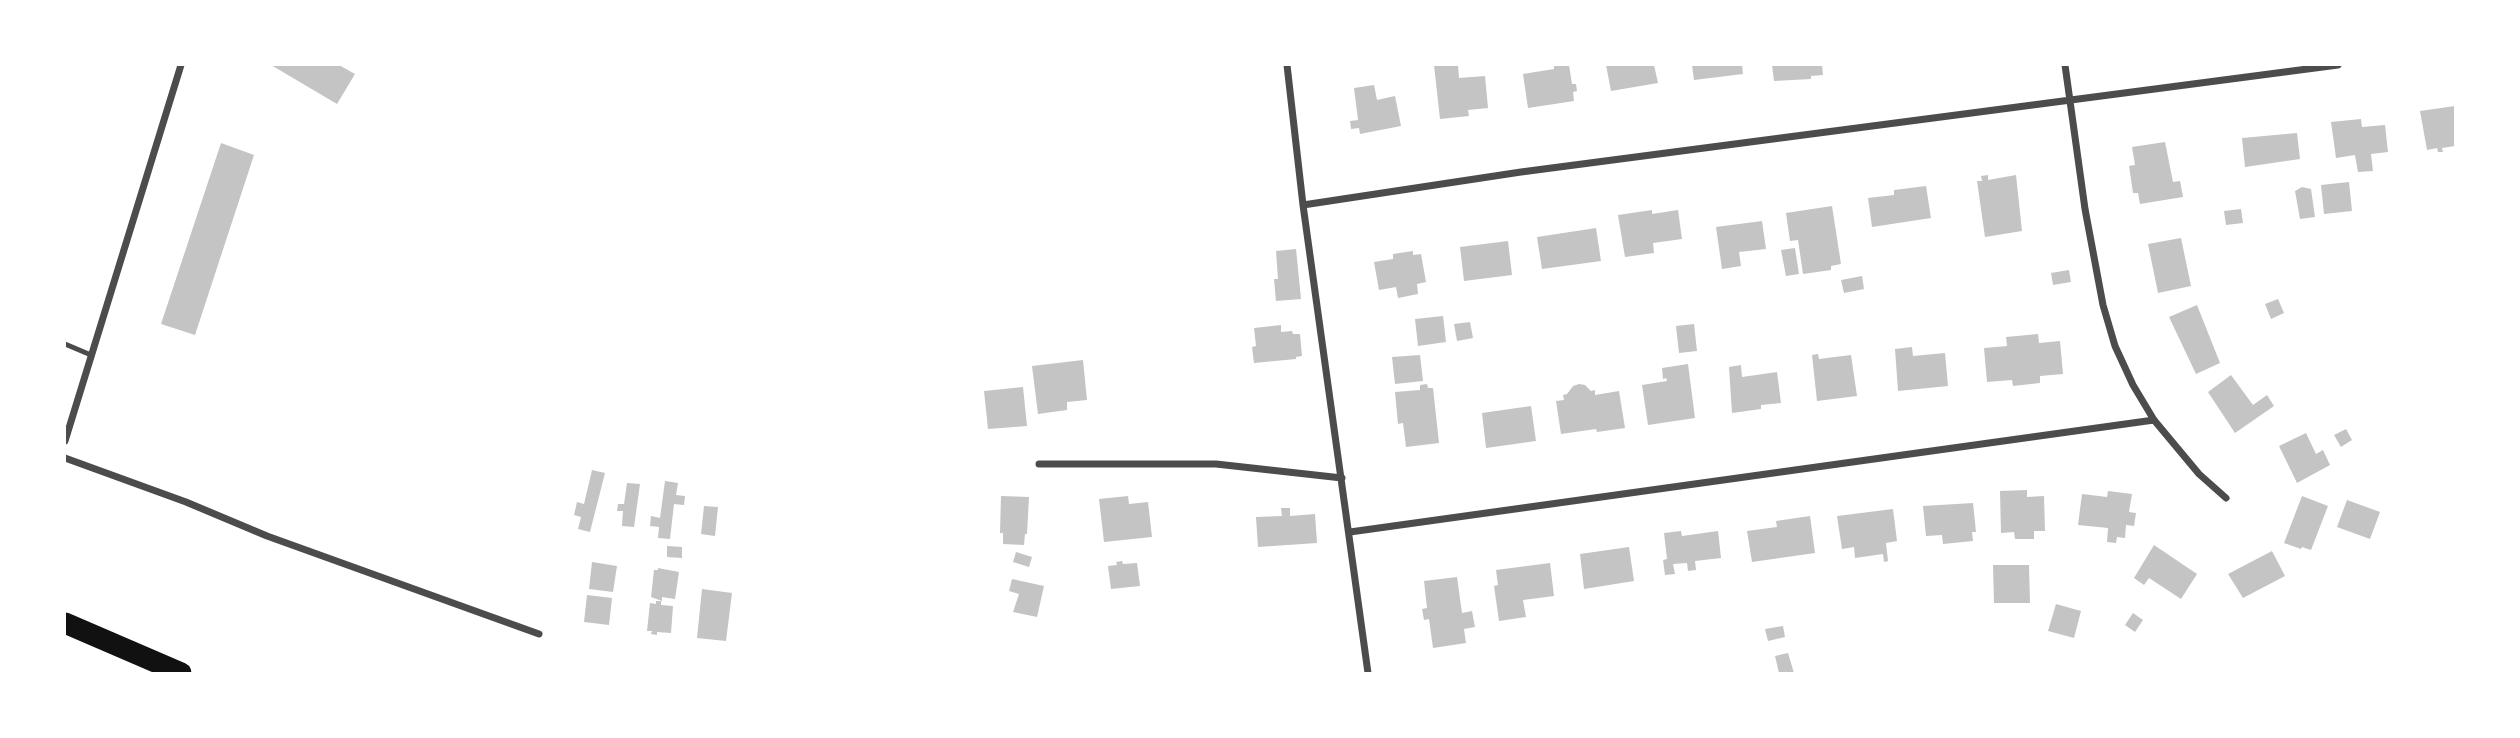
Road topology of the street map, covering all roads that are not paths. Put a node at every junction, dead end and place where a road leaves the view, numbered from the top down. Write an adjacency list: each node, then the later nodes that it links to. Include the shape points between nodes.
1 (181, 65): 8 (street)
2 (1287, 65): 6 (street)
3 (2066, 65): 5 (street)
4 (2338, 65): 5 (street)
5 (2070, 100): 6 (street); 9 (street, via 2103,305 2115,346)
6 (1303, 205): 13 (street)
7 (65, 344): 8 (lane)
8 (91, 355): 10 (street)
9 (2154, 420): 14 (street, via 2192,467); 15 (street)
10 (65, 441)
11 (65, 458): 17 (street)
12 (1039, 464): 13 (street, via 1216,464)
13 (1342, 478): 15 (street)
14 (2226, 498)
15 (1350, 533): 19 (street)
16 (65, 622): 18 (highway)
17 (539, 634)
18 (181, 673)
19 (1368, 673)

